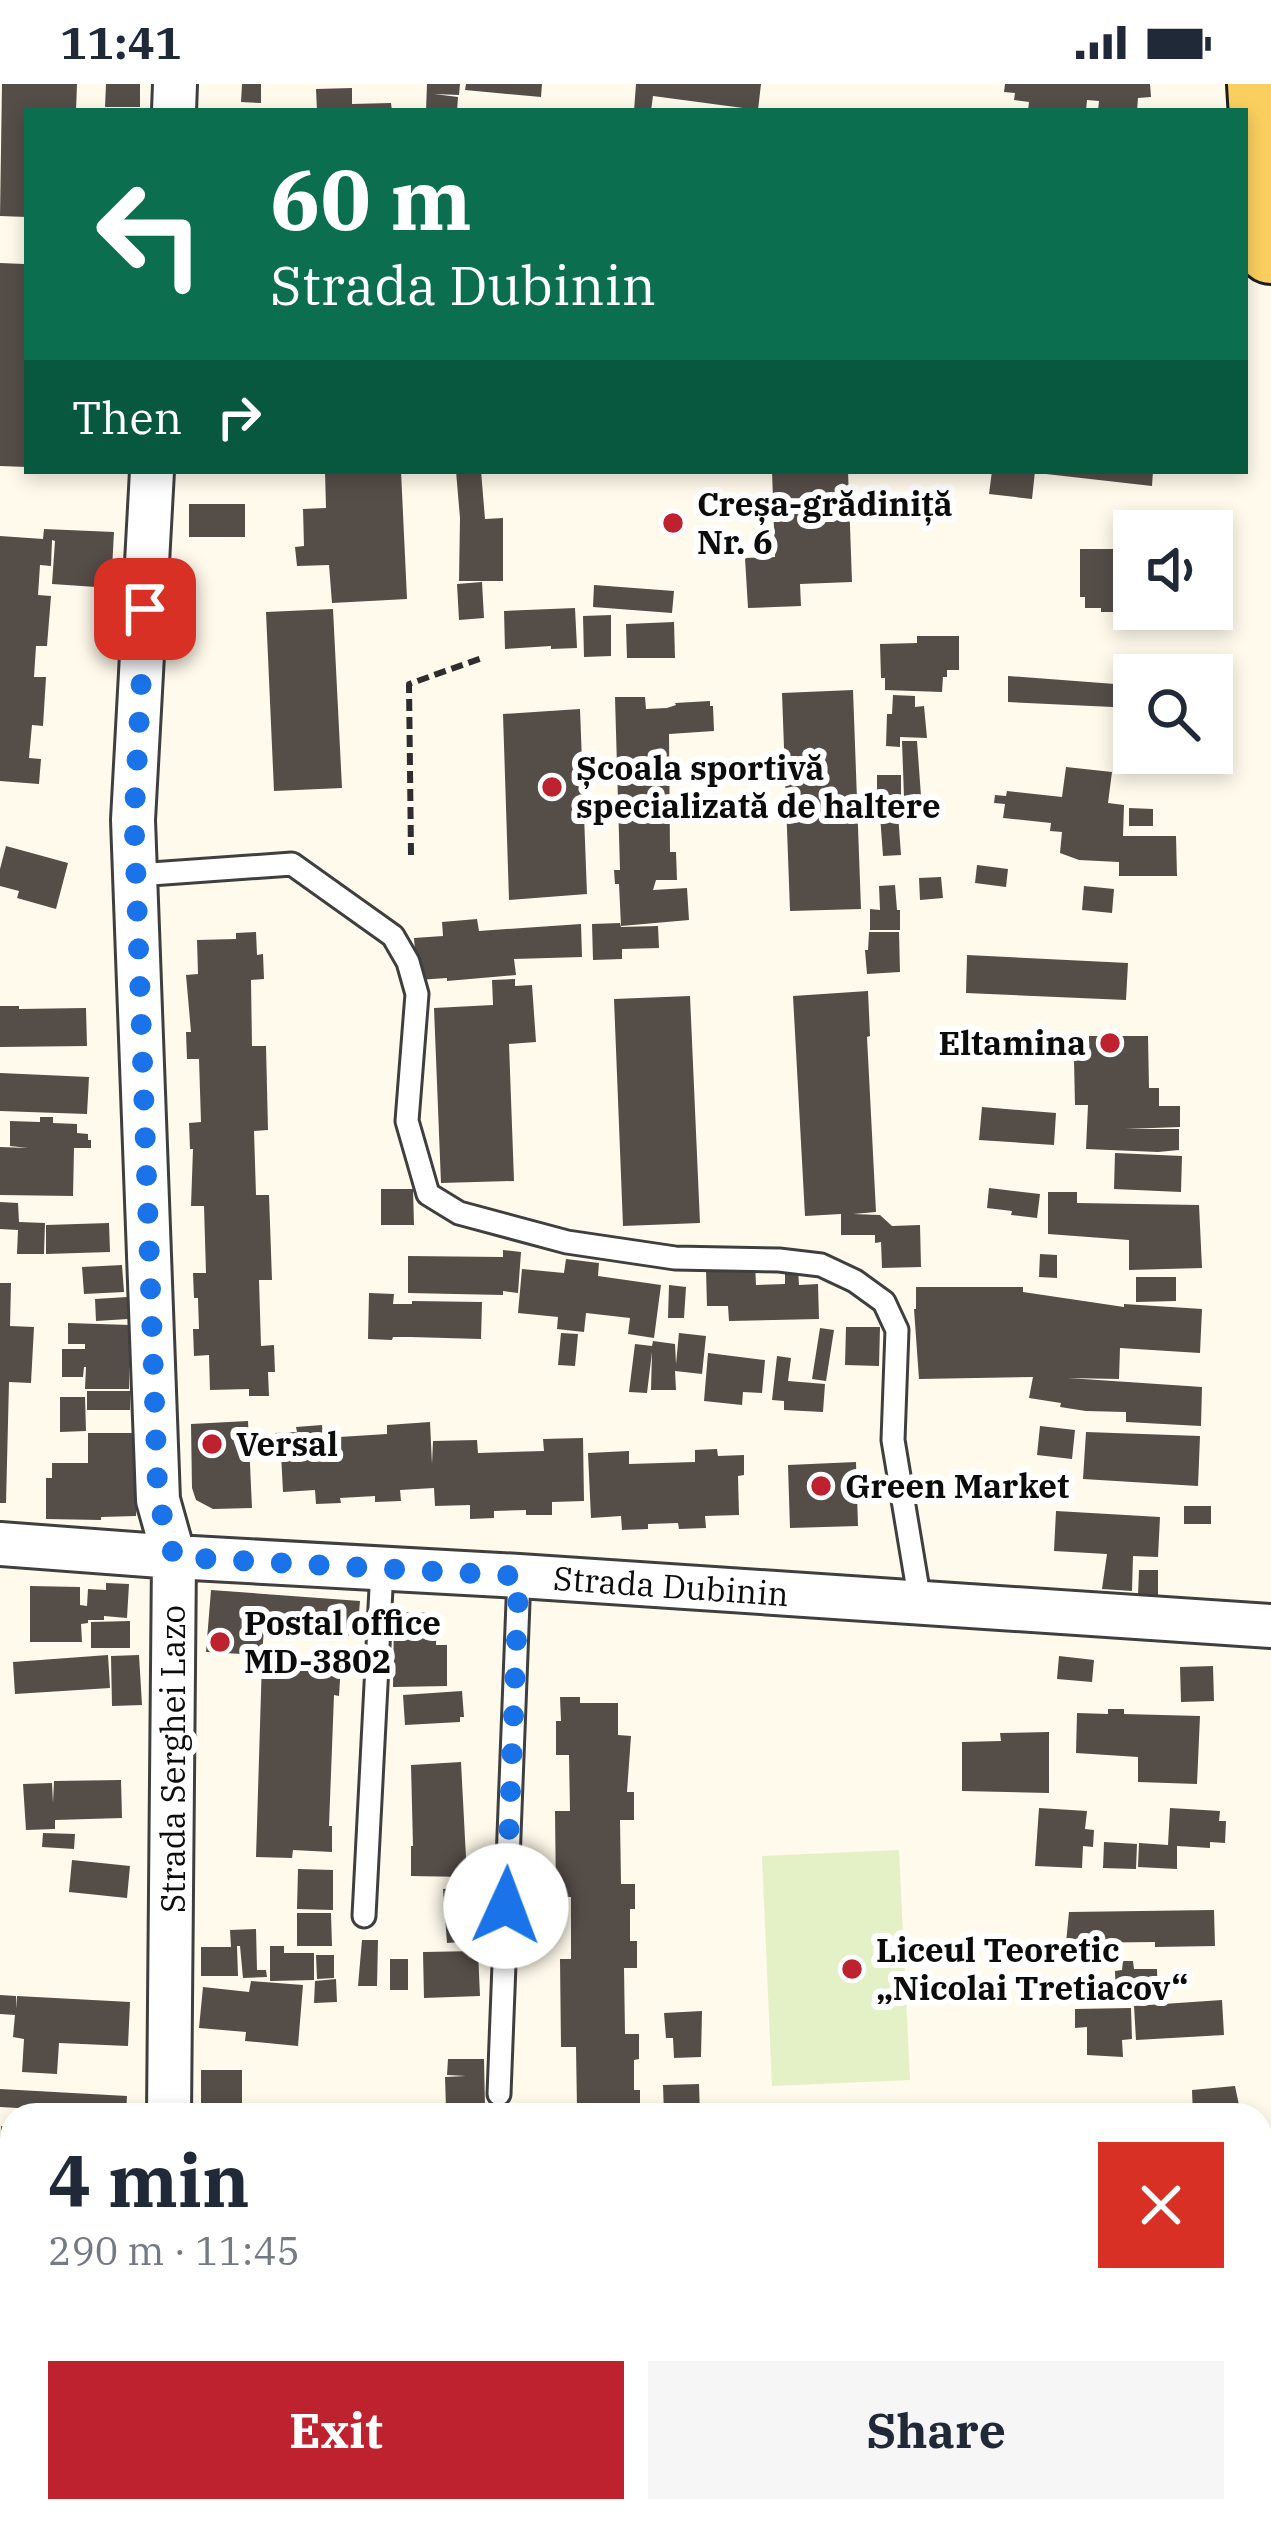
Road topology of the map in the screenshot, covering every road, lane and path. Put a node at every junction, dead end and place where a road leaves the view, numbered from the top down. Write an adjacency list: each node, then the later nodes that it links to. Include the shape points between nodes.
1 (1261, 84): 2 (main road)
2 (1271, 250)
3 (152, 474): 6 (street, Strada Serghei Lazo)
4 (482, 658): 5 (path, via 410,684)
5 (411, 855)
6 (137, 875): 8 (street, Strada Serghei Lazo, via 158,1500); 11 (lane, via 292,864 393,936 417,994 407,1121 428,1194 459,1213 653,1255 820,1265 884,1302 897,1330 893,1440)
7 (0, 1544): 8 (street, Strada Dubinin)
8 (174, 1557): 9 (street, Strada Dubinin); 15 (street, Strada Serghei Lazo)
9 (382, 1569): 10 (street, Strada Dubinin); 13 (lane)
10 (519, 1576): 11 (street, Strada Dubinin); 14 (lane)
11 (920, 1602): 12 (street, Strada Dubinin)
12 (1271, 1626)
13 (364, 1916)
14 (499, 2094)
15 (169, 2103)

